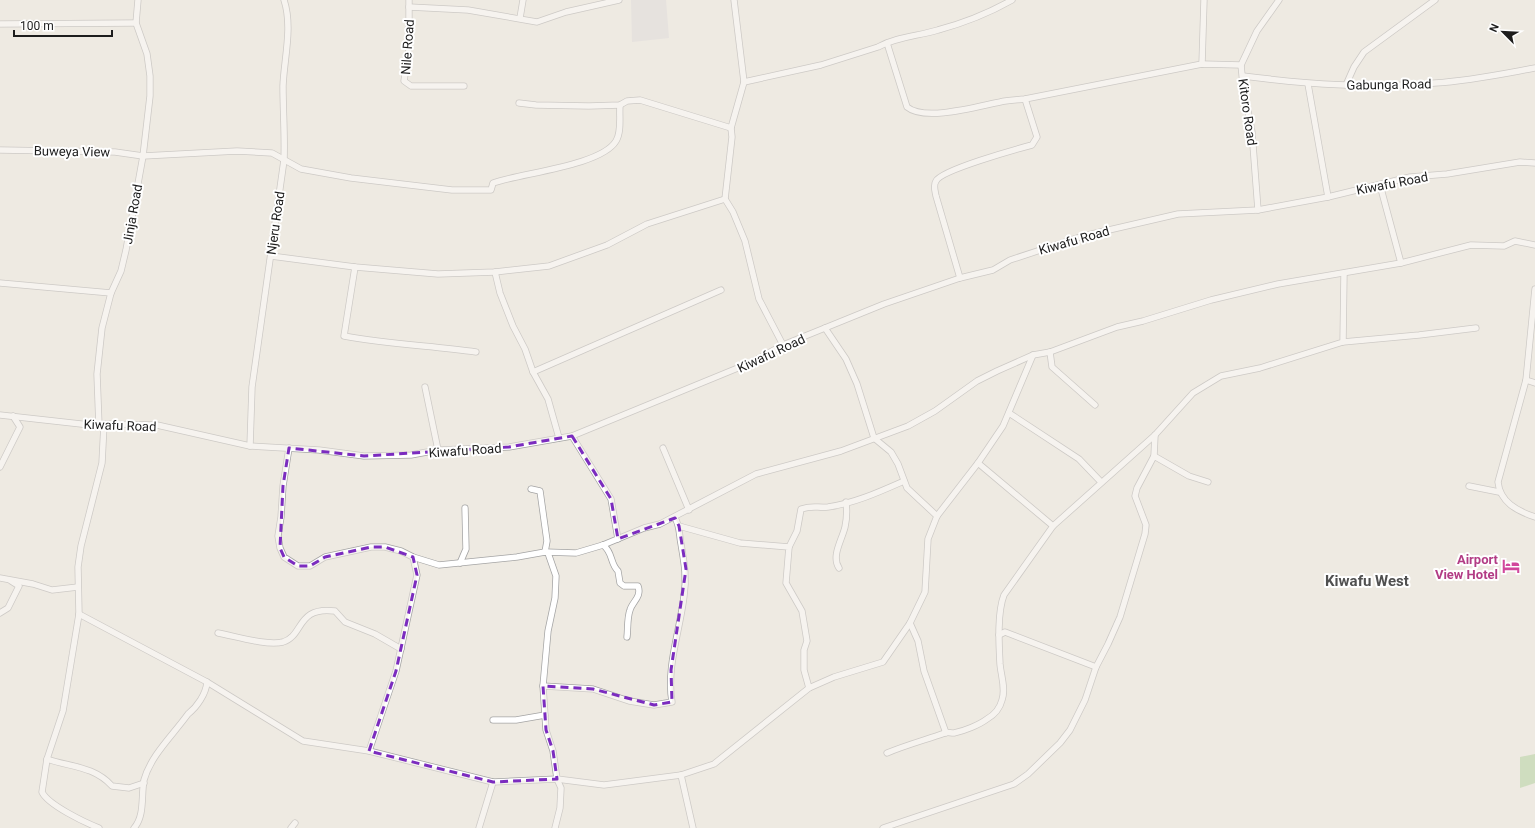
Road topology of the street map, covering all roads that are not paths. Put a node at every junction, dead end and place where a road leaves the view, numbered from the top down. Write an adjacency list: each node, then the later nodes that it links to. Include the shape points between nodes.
1 (138, 0): 13 (street, Jinja Road)
2 (284, 0): 30 (street, Njeru Road, via 288,18 283,108)
3 (409, 0): 11 (street, Nile Road)
4 (523, 0): 12 (street)
5 (619, 0): 12 (street, via 566,12 537,22)
6 (734, 0): 20 (street)
7 (1012, 0): 15 (street, via 993,11 959,23)
8 (1204, 0): 16 (street)
9 (1279, 0): 17 (street, Kitoro Road, via 1257,31)
10 (1435, 0): 22 (street, via 1364,52)
11 (409, 7): 12 (street, via 468,10); 23 (street, Nile Road, via 409,48 404,78 406,83 411,86)
12 (520, 18)
13 (136, 23): 14 (street); 29 (street, Jinja Road, via 147,54 150,76)
14 (0, 24)
15 (887, 43): 20 (street, via 821,65); 24 (street, via 907,107 911,111 924,113 968,110)
16 (1202, 64): 17 (street); 24 (street)
17 (1241, 65): 19 (street, Kitoro Road)
18 (1535, 68): 22 (street, Gabunga Road, via 1435,84)
19 (1243, 76): 21 (street, Gabunga Road); 35 (street, Kitoro Road, via 1252,132)
20 (744, 82): 27 (street)
21 (1308, 84): 22 (street, Gabunga Road); 33 (street)
22 (1346, 85)
23 (464, 86)
24 (1025, 99): 42 (street, via 1036,137 1034,143 956,169 936,180 936,196)
25 (519, 103): 26 (street, via 542,106)
26 (620, 105): 27 (street, via 627,101 640,100); 30 (street, Buweya View, via 619,136 610,149 576,163 493,183 491,190 452,190 351,178 301,169)
27 (731, 128): 34 (street)
28 (0, 150): 29 (street, Buweya View, via 108,151)
29 (143, 156): 30 (street, Buweya View, via 237,151 272,153); 46 (street, Jinja Road, via 124,257)
30 (284, 160): 37 (street, Njeru Road)
31 (1535, 163): 32 (street, Kiwafu Road, via 1520,162 1447,174 1410,177)
32 (1380, 184): 33 (street, Kiwafu Road); 38 (street)
33 (1328, 197): 35 (street, Kiwafu Road)
34 (725, 199): 40 (street, via 647,224 607,245 549,266); 50 (street, via 745,241 759,299)
35 (1258, 210): 42 (street, Kiwafu Road, via 1178,214 1133,223 1076,238 1010,260 993,270)
36 (1535, 245): 38 (street, via 1516,241 1504,246 1471,245)
37 (271, 256): 39 (street); 67 (street, Njeru Road, via 252,387)
38 (1401, 263): 41 (street)
39 (355, 267): 40 (street, via 438,274); 51 (street, via 344,336 376,342 430,345)
40 (495, 272): 54 (street, via 500,293)
41 (1344, 274): 49 (street); 52 (street, via 1278,284 1211,300 1117,327)
42 (960, 278): 47 (street, Kiwafu Road, via 884,304)
43 (0, 284): 46 (street)
44 (1535, 289): 55 (street)
45 (721, 290): 54 (street)
46 (111, 293): 62 (street, Jinja Road, via 102,328 97,374)
47 (825, 328): 50 (street, Kiwafu Road); 66 (street, via 846,358)
48 (1476, 328): 49 (street)
49 (1343, 342): 63 (street, via 1260,368 1221,376 1193,393)
50 (783, 345): 64 (street, Kiwafu Road, via 750,363)
51 (476, 352)
52 (1050, 352): 53 (street); 58 (street, via 1052,367)
53 (1033, 355): 59 (street); 66 (street, via 977,381 908,426)
54 (533, 372): 65 (street, via 548,399)
55 (1526, 380): 56 (street); 79 (street, via 1501,469)
56 (1535, 383)
57 (425, 387): 70 (street)
58 (1095, 406)
59 (1009, 412): 72 (street, via 1003,426); 75 (street, via 1079,459)
60 (0, 415): 61 (street, Kiwafu Road)
61 (13, 416): 62 (street, Kiwafu Road); 73 (street, via 20,427)
62 (102, 425): 67 (street, Kiwafu Road, via 157,426); 97 (street, Jinja Road, via 102,463 81,546)
63 (1155, 435): 71 (street); 75 (street)
64 (572, 436): 65 (street, Kiwafu Road); 88 (street, via 611,499)
65 (559, 438): 70 (street, Kiwafu Road, via 509,447)
66 (874, 438): 74 (street, via 891,452); 82 (street, via 841,451 756,474)
67 (250, 446): 68 (street, Kiwafu Road)
68 (289, 448): 70 (street, Kiwafu Road, via 364,456 411,455); 92 (street, via 278,536 284,557 298,566 310,566 325,557 371,547 385,547)
69 (663, 448): 82 (street)
70 (438, 450)
71 (1154, 456): 76 (street, via 1189,476); 105 (street, via 1135,496 1146,525 1145,534 1120,617)
72 (978, 463): 83 (street); 87 (street)
73 (0, 467)
74 (904, 481): 80 (street, via 868,497); 83 (street, via 916,498)
75 (1101, 482): 87 (street)
76 (1208, 482)
77 (1469, 486): 79 (street)
78 (531, 489): 91 (street, via 540,491 547,541)
79 (1499, 492): 84 (street, via 1520,512)
80 (846, 502): 90 (street, via 801,509 797,531); 94 (street, via 845,526 835,557)
81 (465, 508): 93 (street, via 466,550)
82 (689, 510): 85 (street)
83 (937, 516): 100 (street, via 928,539 925,592)
84 (1535, 517)
85 (675, 518): 86 (street); 88 (street)
86 (679, 526): 90 (street, via 740,542); 107 (street, via 686,569 669,688 672,702 654,705 629,701 593,689)
87 (1053, 526): 102 (street, via 1004,595)
88 (618, 539): 89 (street)
89 (603, 545): 91 (street, via 576,553); 103 (street, via 608,548 620,583 624,586 638,586 639,589 638,598 630,609)
90 (789, 547): 108 (street, via 786,583 802,611 807,641 804,650 804,670)
91 (546, 552): 93 (street); 107 (street, via 556,576)
92 (413, 557): 93 (street, via 439,565); 104 (street, via 417,575)
93 (460, 563)
94 (839, 568)
95 (0, 578): 96 (street)
96 (9, 580): 97 (street, via 52,590); 98 (street, via 19,586 8,608)
97 (78, 587): 99 (street, Jinja Road)
98 (0, 613)
99 (79, 614): 106 (street); 114 (street, Jinja Road, via 63,712)
100 (910, 623): 108 (street, via 883,662 834,677); 111 (street, via 918,641 924,671)
101 (218, 633): 104 (street, via 260,641 282,642 289,639 311,613 335,611 345,622 375,634)
102 (999, 635): 105 (street, via 1004,632); 111 (street, via 1004,691 997,711 987,719 954,733)
103 (628, 637)
104 (401, 649): 112 (street, via 388,700)
105 (1096, 667): 124 (street, via 1085,700 1070,730 1022,779 997,791)
106 (207, 682): 112 (street, via 303,741); 118 (street, via 206,689 195,708 150,763)
107 (543, 686): 109 (street)
108 (809, 688): 115 (street, via 714,764)
109 (544, 715): 110 (street, via 516,720); 116 (street, via 546,730 554,751)
110 (493, 720)
111 (946, 733): 113 (street, via 912,742)
112 (369, 751): 117 (street)
113 (887, 753)
114 (47, 759): 118 (street, via 63,765 74,765 103,776 112,786 129,788); 119 (street, Jinja Road, via 42,792 44,796)
115 (681, 775): 116 (street, via 604,785); 123 (street)
116 (557, 779): 117 (street); 122 (street, via 561,796)
117 (493, 782): 121 (street)
118 (144, 783): 120 (street, via 143,801)
119 (99, 828)
120 (134, 828)
121 (479, 828)
122 (555, 828)
123 (693, 828)
124 (883, 828)

